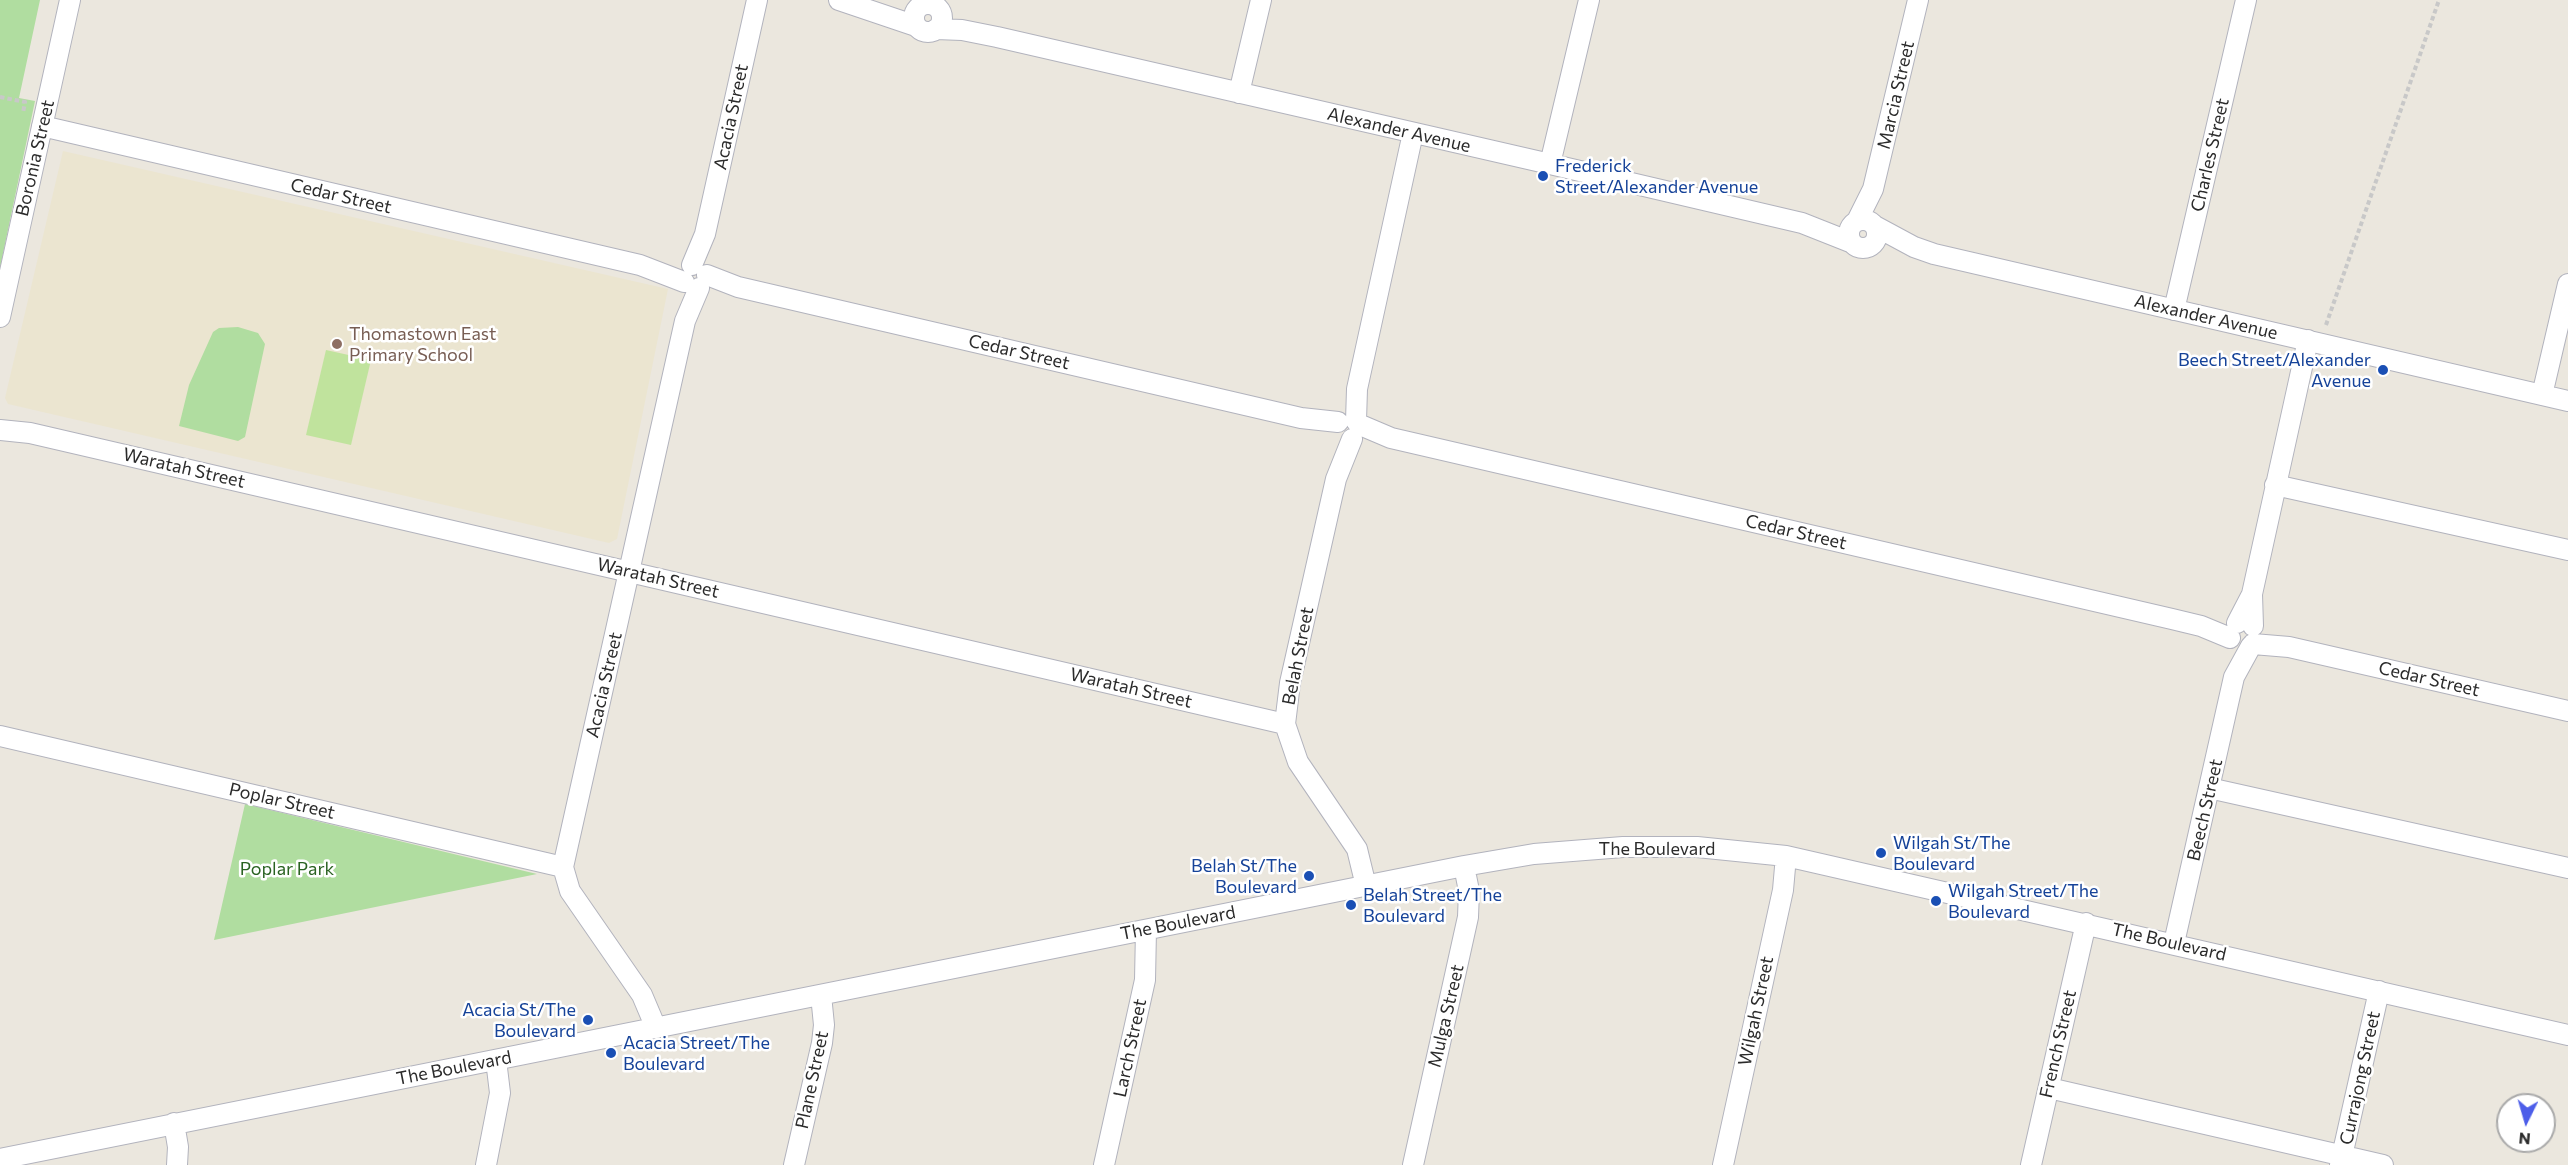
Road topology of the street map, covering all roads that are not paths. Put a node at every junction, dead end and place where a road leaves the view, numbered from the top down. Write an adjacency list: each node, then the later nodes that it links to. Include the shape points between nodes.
1 (70, 0): 10 (street, Boronia Street)
2 (757, 0): 14 (street, Acacia Street)
3 (1261, 0): 9 (street)
4 (1589, 0): 12 (street)
5 (1918, 0): 13 (street, Marcia Street)
6 (2246, 0): 16 (street, Charles Street)
7 (848, 2): 8 (street, Alexander Avenue)
8 (929, 11): 9 (street, Alexander Avenue, via 969,22 997,37)
9 (1239, 93): 11 (street, Alexander Avenue)
10 (42, 126): 14 (street, Cedar Street); 17 (street, Boronia Street)
11 (1413, 133): 12 (street, Alexander Avenue); 22 (street, Belah Street)
12 (1550, 165): 13 (street, Alexander Avenue, via 1802,223)
13 (1864, 231): 16 (street, Alexander Avenue, via 1914,247)
14 (695, 277): 22 (street, Cedar Street); 27 (street, Acacia Street)
15 (2568, 284): 19 (street)
16 (2174, 310): 18 (street, Alexander Avenue)
17 (0, 317)
18 (2313, 342): 19 (street, Alexander Avenue); 25 (street, Beech Street)
19 (2542, 395): 20 (street, Alexander Avenue)
20 (2568, 401)
21 (0, 420): 24 (street, Waratah Street)
22 (1347, 429): 28 (street, Cedar Street); 30 (street, Belah Street, via 1290,683)
23 (0, 430): 24 (street, Waratah Street)
24 (30, 433): 27 (street, Waratah Street)
25 (2275, 485): 26 (street); 28 (street, Beech Street)
26 (2568, 550)
27 (629, 572): 30 (street, Waratah Street); 35 (street, Acacia Street)
28 (2243, 634): 29 (street, Cedar Street); 32 (street, Beech Street)
29 (2568, 711)
30 (1285, 724): 37 (street, Belah Street, via 1298,762 1357,849)
31 (0, 736): 35 (street, Poplar Street)
32 (2210, 788): 36 (street); 40 (street, Beech Street)
33 (1786, 856): 34 (street, The Boulevard, via 1697,847 1623,847 1534,854); 38 (street, The Boulevard); 55 (street, Wilgah Street, via 1783,890)
34 (1464, 866): 37 (street, The Boulevard); 54 (street, Mulga Street, via 1469,891 1468,917)
35 (563, 867): 43 (street, via 570,891 642,995)
36 (2568, 868)
37 (1366, 886): 39 (street, The Boulevard)
38 (2086, 923): 40 (street, The Boulevard); 46 (street, French Street)
39 (1146, 930): 42 (street, The Boulevard); 53 (street, Larch Street, via 1145,980)
40 (2174, 943): 41 (street, The Boulevard)
41 (2379, 991): 44 (street, The Boulevard); 49 (street, Currajong Street)
42 (821, 995): 43 (street, The Boulevard); 52 (street, Plane Street, via 822,1043)
43 (656, 1028): 45 (street, The Boulevard)
44 (2568, 1035)
45 (496, 1060): 47 (street, The Boulevard); 51 (street, via 500,1093)
46 (2049, 1088): 49 (street); 56 (street, French Street)
47 (174, 1123): 48 (street, The Boulevard); 50 (street)
48 (0, 1159)
49 (2341, 1160): 57 (street)
50 (177, 1165)
51 (486, 1165)
52 (794, 1165)
53 (1104, 1165)
54 (1413, 1165)
55 (1723, 1165)
56 (2031, 1165)
57 (2383, 1165)

